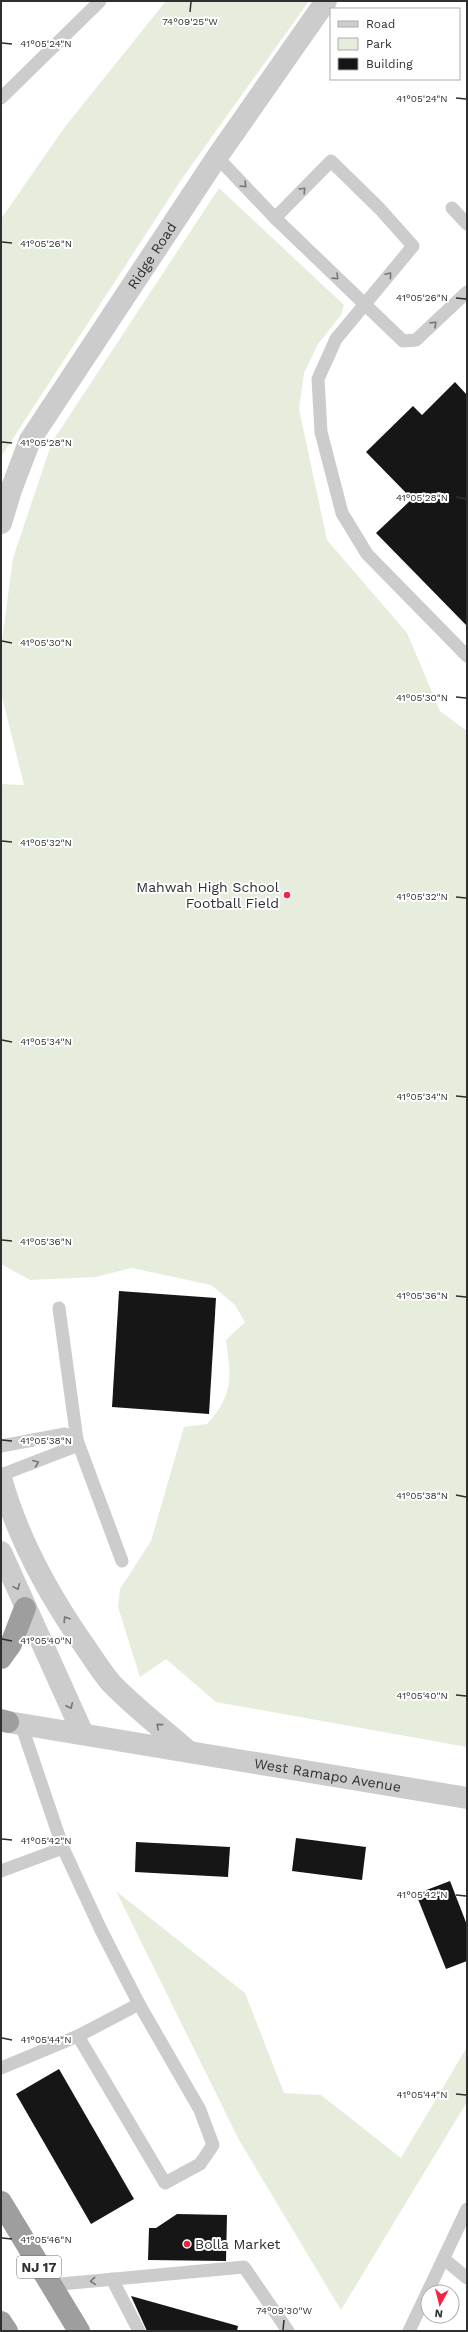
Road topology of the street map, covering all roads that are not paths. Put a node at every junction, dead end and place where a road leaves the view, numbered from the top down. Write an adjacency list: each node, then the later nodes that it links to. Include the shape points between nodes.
1 (100, 1): 3 (lane)
2 (326, 1): 4 (street, Ridge Road)
3 (1, 98)
4 (217, 157): 6 (lane, one-way to 6); 10 (street, Ridge Road, via 30,440)
5 (452, 208): 7 (lane)
6 (275, 218): 9 (lane, one-way to 9); 9 (lane, via 331,161 413,246)
7 (467, 224)
8 (467, 292): 9 (lane, one-way to 8, via 403,341 416,340)
9 (364, 304): 11 (lane, via 336,339 318,379 321,432 342,513 367,554)
10 (1, 523)
11 (467, 656)
12 (60, 1308): 13 (lane)
13 (77, 1440): 14 (lane, via 65,1434); 15 (lane, one-way to 13, via 71,1448); 17 (lane)
14 (1, 1446)
15 (1, 1476): 22 (street, one-way to 15, via 127,1698 100,1669 52,1598 36,1567 9,1506)
16 (1, 1552): 18 (street, one-way to 18)
17 (122, 1561)
18 (25, 1608): 19 (highway, via 11,1644); 21 (street, one-way to 21)
19 (1, 1658)
20 (8, 1722): 21 (street, West Ramapo Avenue); 24 (lane)
21 (83, 1734): 22 (street, West Ramapo Avenue)
22 (189, 1752): 23 (street, West Ramapo Avenue)
23 (467, 1798)
24 (64, 1848): 25 (lane); 26 (lane, via 101,1930)
25 (1, 1871)
26 (139, 2004): 27 (lane); 27 (lane, via 200,2110 213,2145 200,2164 165,2183)
27 (78, 2036): 28 (lane)
28 (1, 2068)
29 (1, 2202): 34 (highway, NJ 17)
30 (467, 2210): 31 (lane)
31 (444, 2259): 32 (lane); 40 (lane)
32 (467, 2278)
33 (112, 2279): 34 (lane, one-way to 34); 38 (lane); 39 (lane, via 244,2267)
34 (50, 2285): 37 (highway, NJ 17)
35 (1, 2322): 36 (highway)
36 (7, 2331)
37 (79, 2331)
38 (139, 2331)
39 (288, 2331)
40 (409, 2331)

